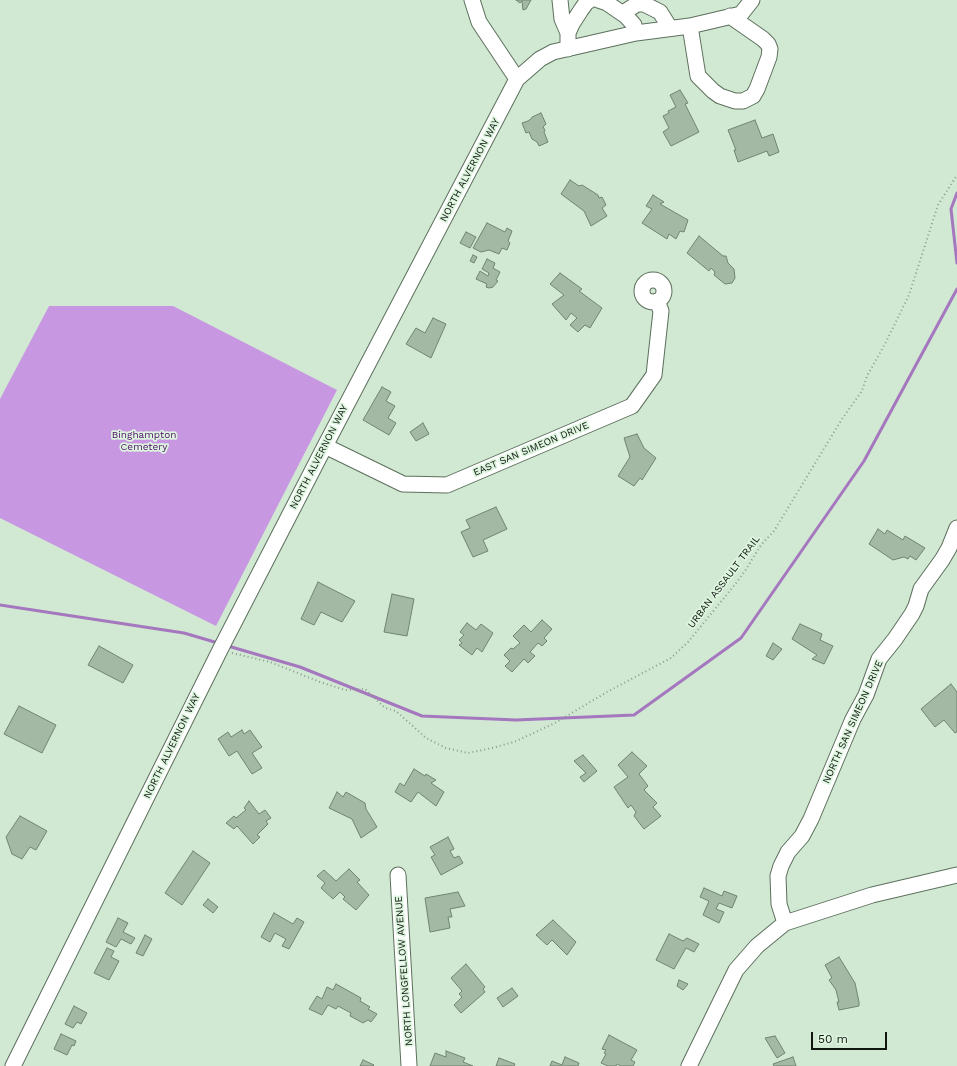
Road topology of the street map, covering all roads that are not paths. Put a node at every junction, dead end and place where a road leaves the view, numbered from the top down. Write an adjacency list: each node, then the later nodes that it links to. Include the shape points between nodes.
1 (472, 0): 12 (street, via 479,22)
2 (560, 0): 9 (street, via 562,19)
3 (752, 0): 6 (street, NORTH ALVERNON WAY, via 741,14)
4 (590, 1): 5 (street, via 607,3); 9 (street, via 575,18)
5 (623, 13): 8 (street, via 637,4 644,4 660,12); 10 (street, via 631,20)
6 (730, 16): 7 (street, NORTH ALVERNON WAY); 7 (street, via 763,39 770,49 758,89 753,96 743,101 720,96 698,76)
7 (690, 26): 8 (street, NORTH ALVERNON WAY)
8 (670, 28): 10 (street, NORTH ALVERNON WAY)
9 (568, 33): 11 (street)
10 (636, 33): 11 (street, NORTH ALVERNON WAY)
11 (568, 49): 12 (street, NORTH ALVERNON WAY, via 553,52 540,59)
12 (517, 80): 14 (street, NORTH ALVERNON WAY)
13 (657, 301): 14 (street, EAST SAN SIMEON DRIVE, via 661,311 654,375 632,406 626,409 447,486 404,484)
14 (325, 446): 19 (street, NORTH ALVERNON WAY, via 220,650)
15 (957, 528): 18 (street, NORTH SAN SIMEON DRIVE, via 942,560 921,589 916,606 879,659 866,695 853,719 811,819 781,866 778,876 779,904)
16 (398, 875): 20 (street, NORTH LONGFELLOW AVENUE)
17 (957, 875): 18 (street, via 872,895)
18 (785, 923): 21 (street, via 756,946 736,970)
19 (13, 1066)
20 (409, 1066)
21 (689, 1066)

